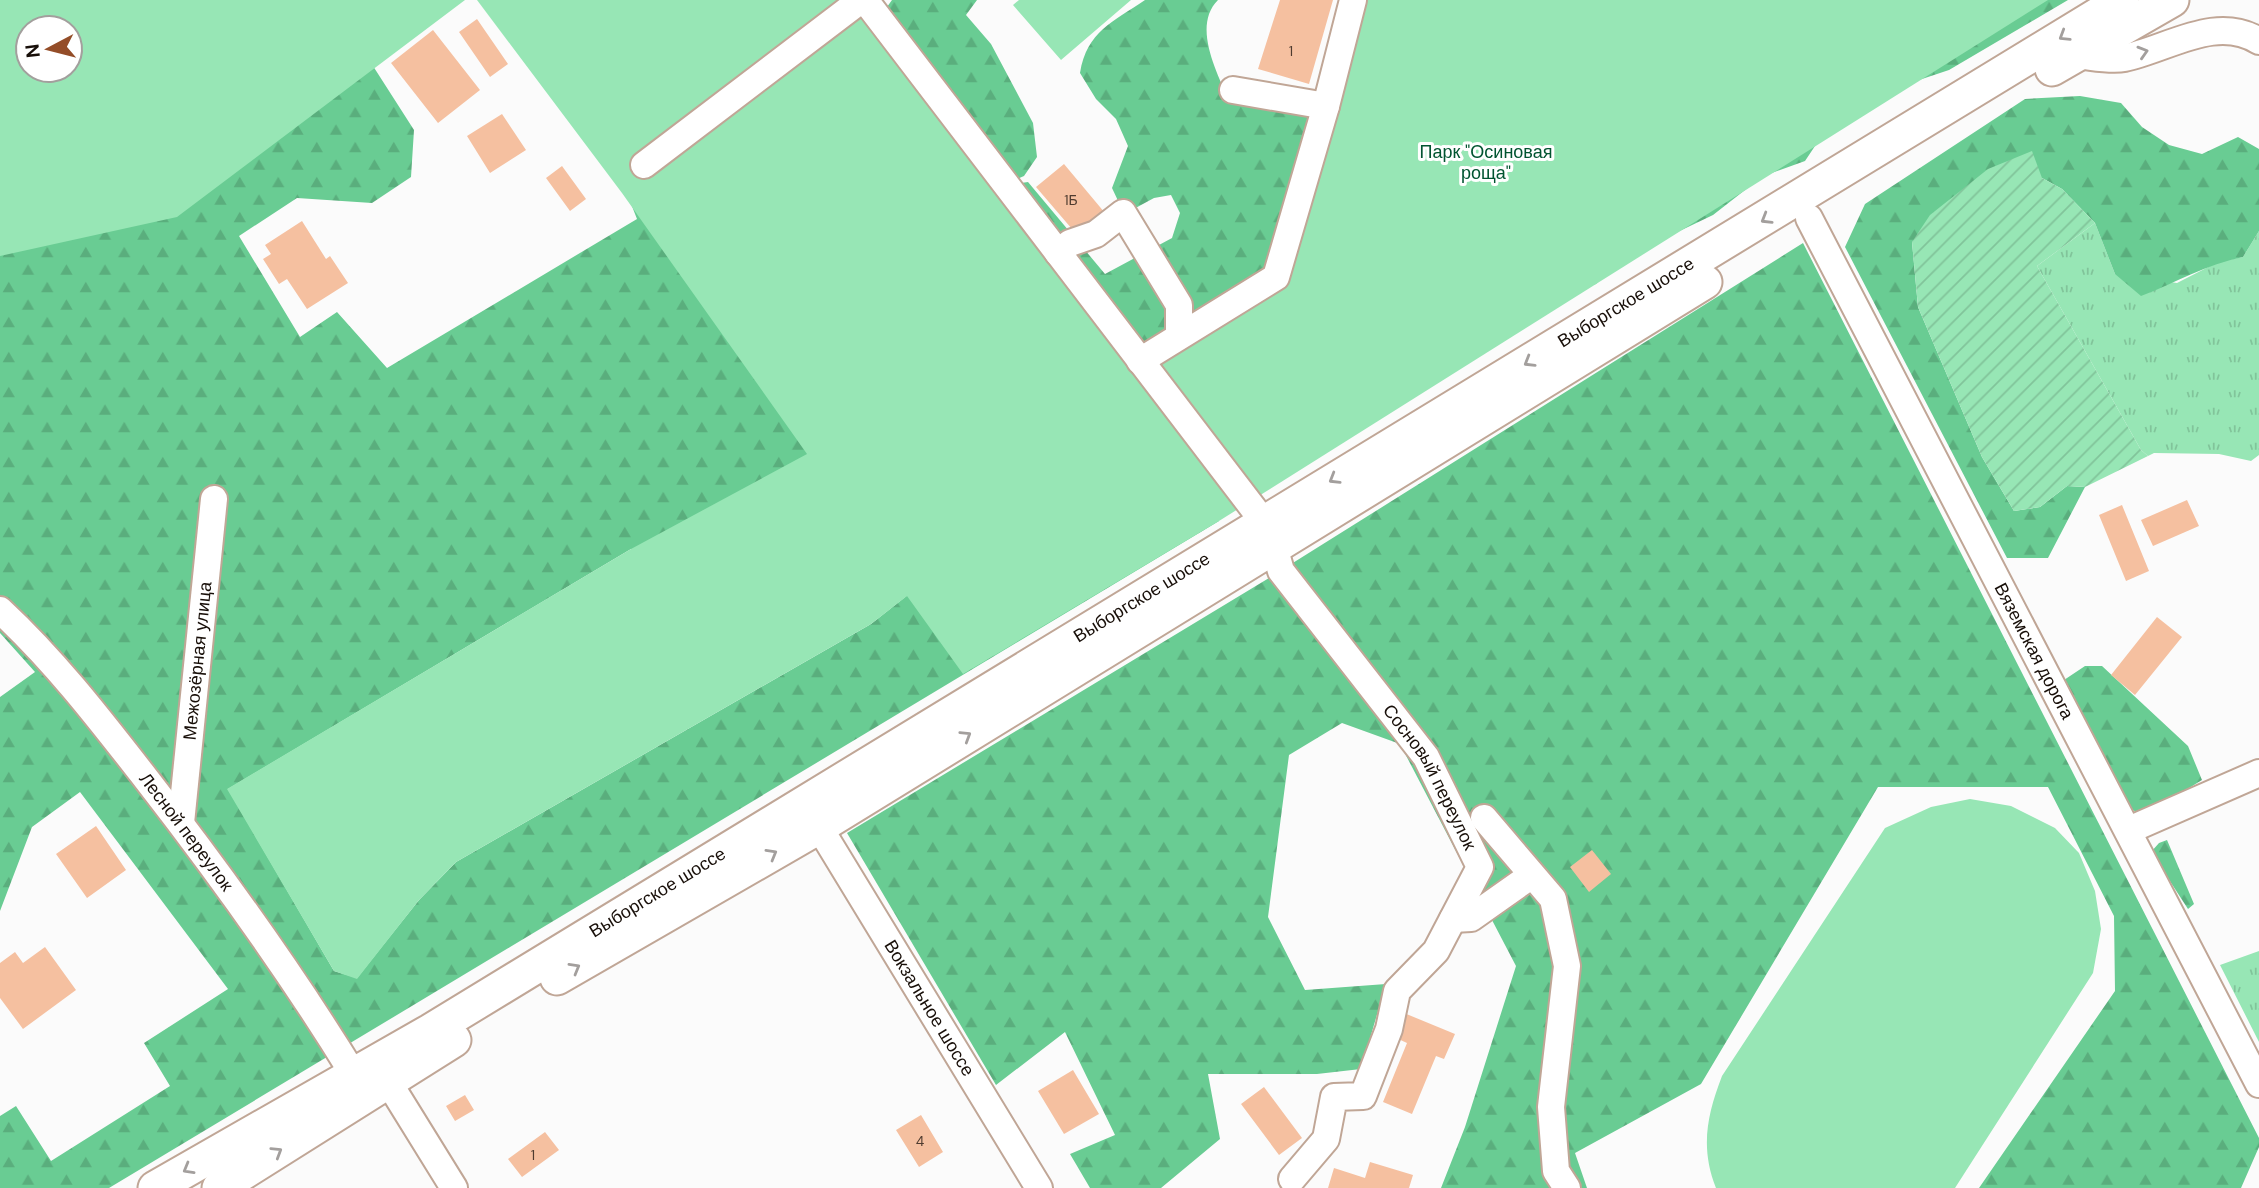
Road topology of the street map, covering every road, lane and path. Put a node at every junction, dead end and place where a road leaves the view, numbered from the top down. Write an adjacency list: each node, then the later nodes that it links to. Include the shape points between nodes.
1 (863, 0): 9 (street); 11 (street)
2 (1353, 0): 8 (street)
3 (2122, 0): 15 (main road, Выборгское шоссе, one-way to 15)
4 (2172, 0): 6 (main road, Выборгское шоссе)
5 (2259, 41): 6 (street, one-way to 5, via 2122,58 2223,29 2245,32)
6 (2075, 55): 10 (main road, Выборгское шоссе)
7 (1233, 90): 8 (street)
8 (1326, 106): 12 (street, via 1276,277)
9 (644, 165)
10 (1809, 218): 15 (main road, Выборгское шоссе); 21 (street, Вяземская дорога)
11 (1058, 253): 12 (street, via 1123,214 1179,305); 13 (street)
12 (1179, 335): 13 (street)
13 (1140, 361): 15 (street)
14 (214, 499): 19 (street, Межозёрная улица)
15 (1269, 534): 20 (main road, Выборгское шоссе, one-way to 15); 23 (street, Сосновый переулок, via 1281,571 1426,757 1480,867); 24 (main road, Выборгское шоссе)
16 (0, 610): 19 (street, Лесной переулок, via 94,713)
17 (2259, 773): 21 (street)
18 (1484, 818): 22 (street)
19 (181, 823): 24 (street, Лесной переулок, via 303,993)
20 (819, 827): 25 (main road, Выборгское шоссе, one-way to 20, via 488,1019); 31 (street, Вокзальное шоссе)
21 (2129, 830): 26 (street, Вяземская дорога)
22 (1532, 875): 23 (street, via 1471,918); 32 (street, via 1553,899 1567,966 1551,1107 1556,1171)
23 (1453, 919): 27 (street, Сосновый переулок, via 1436,951 1397,991 1389,1029 1363,1097 1334,1097 1326,1139)
24 (352, 1073): 28 (main road, Выборгское шоссе, one-way to 28)
25 (389, 1083): 29 (main road, Выборгское шоссе, one-way to 25); 30 (street)
26 (2259, 1084)
27 (1292, 1179)
28 (155, 1188)
29 (219, 1188)
30 (454, 1188)
31 (1039, 1188)
32 (1567, 1188)

